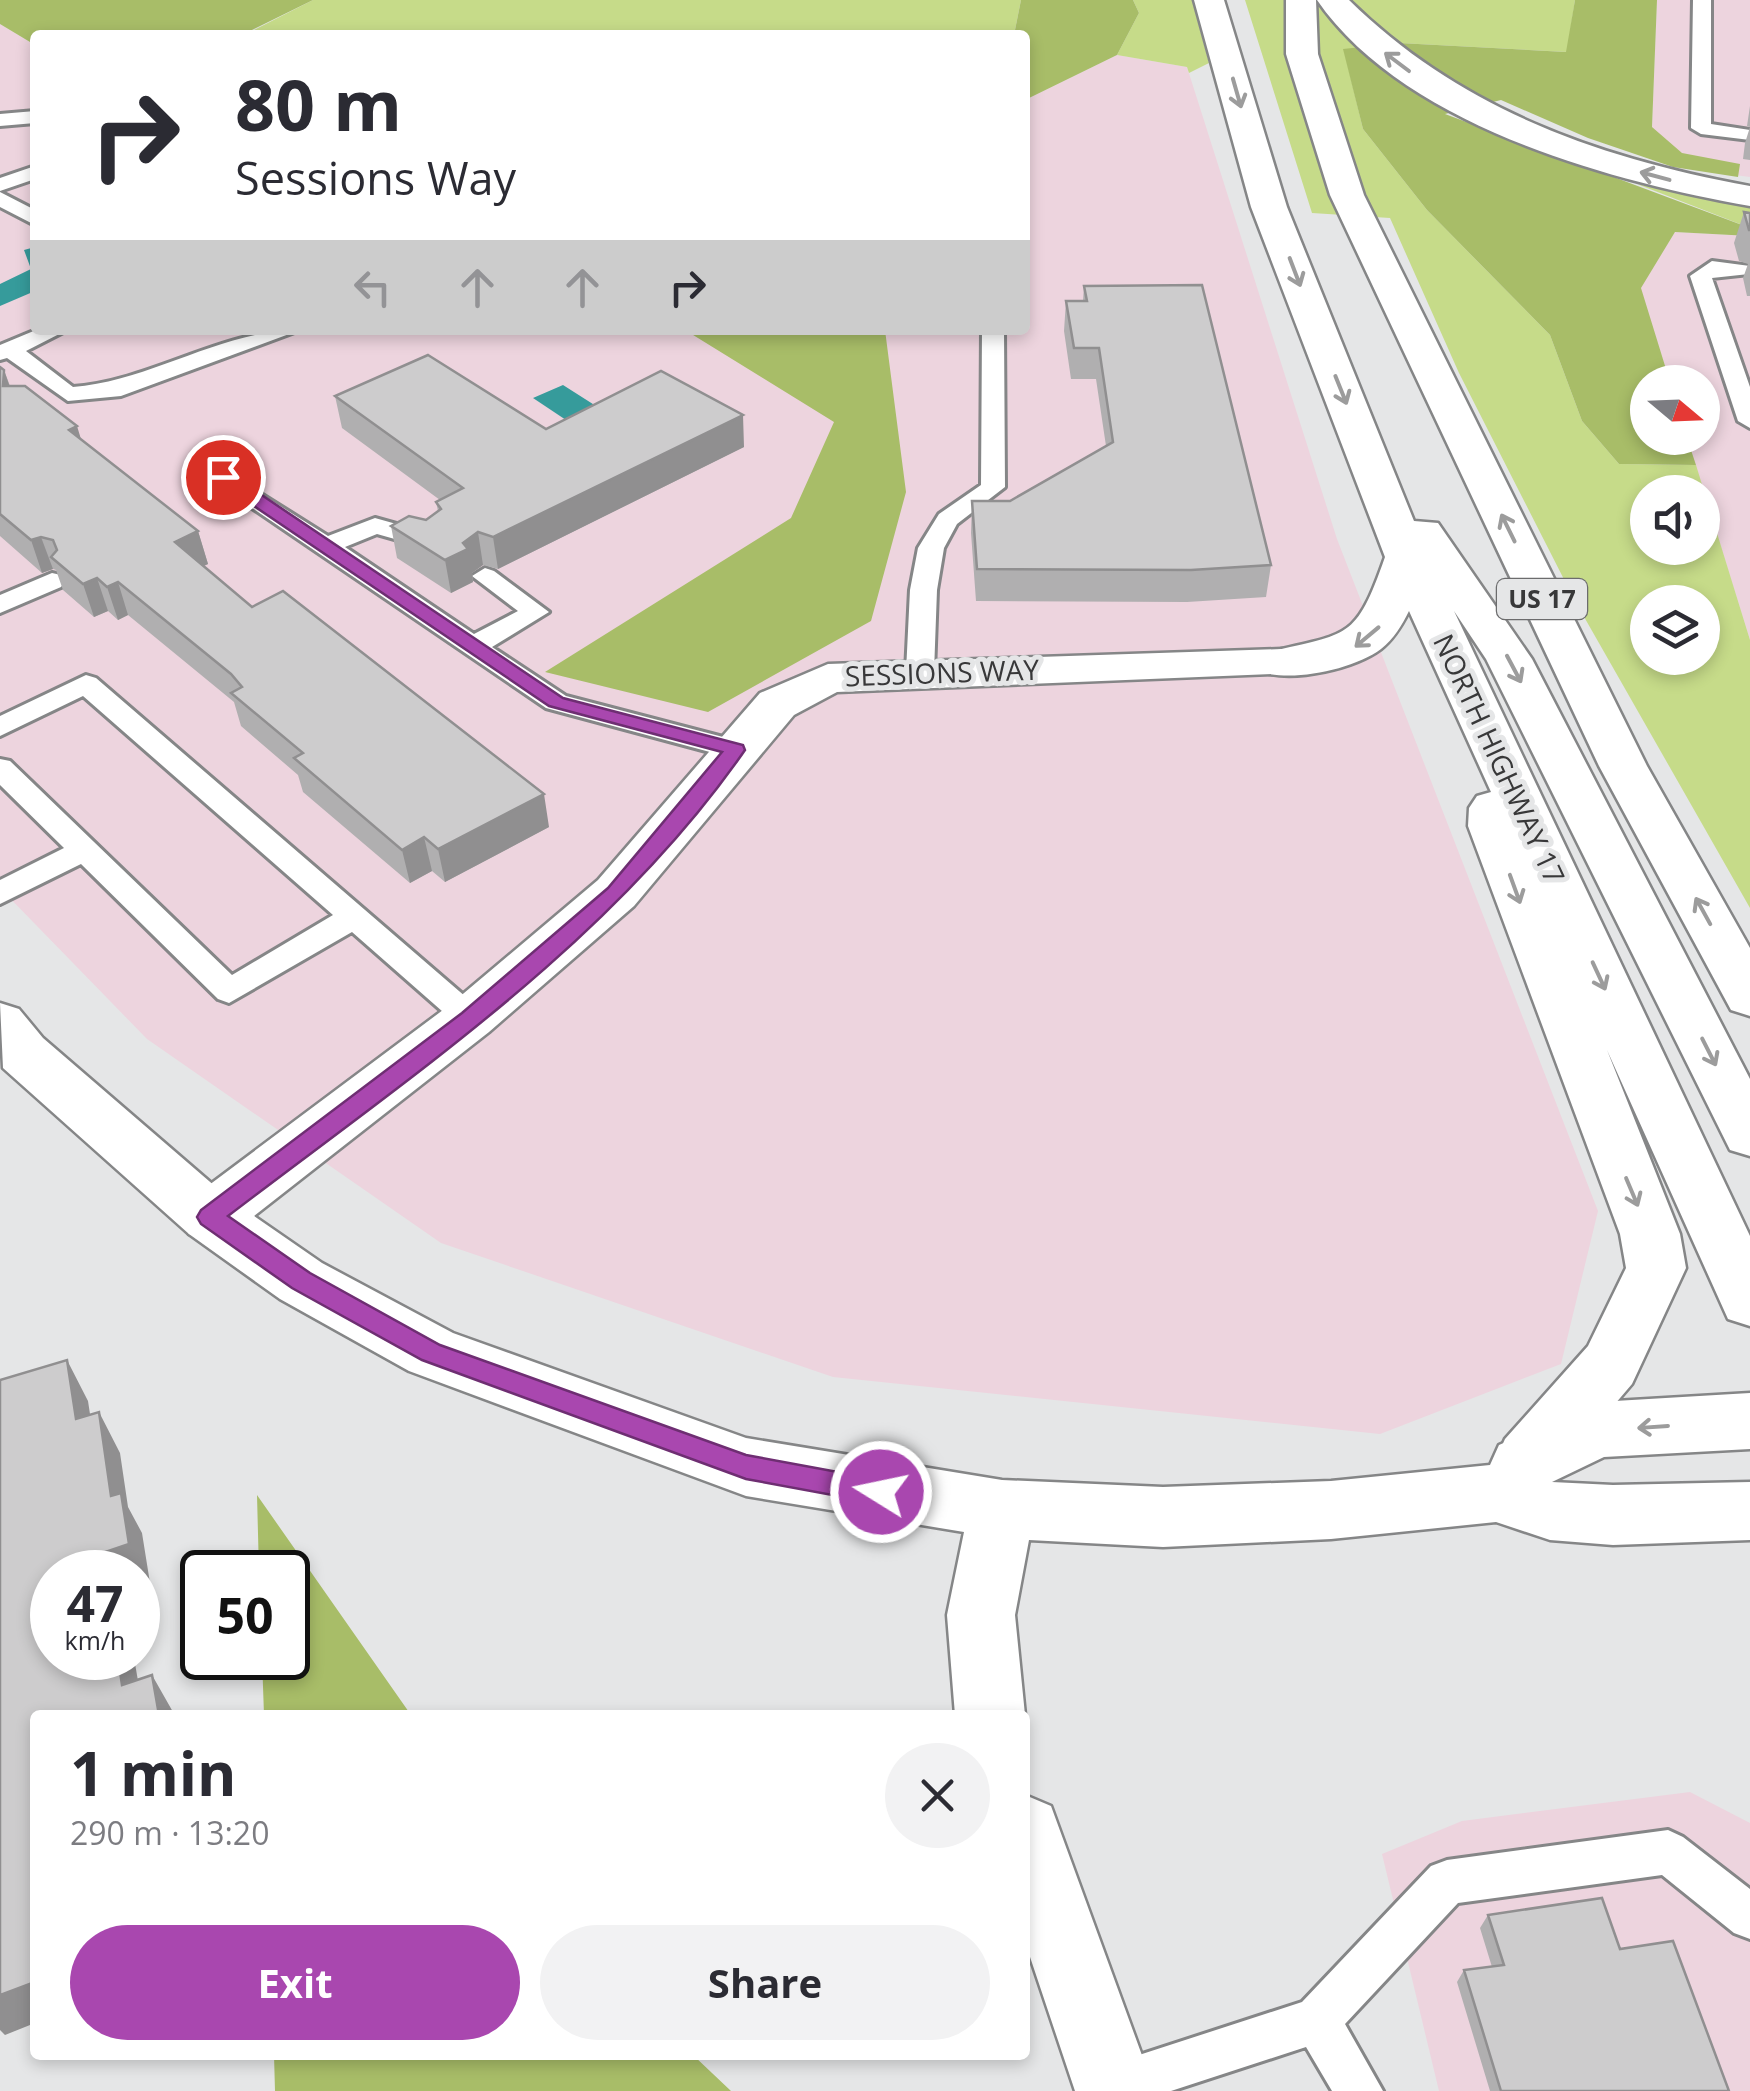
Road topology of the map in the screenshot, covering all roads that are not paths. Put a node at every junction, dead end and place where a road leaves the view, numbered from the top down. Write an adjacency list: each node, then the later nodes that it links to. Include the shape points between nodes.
1 (1209, 0): 21 (main road, NORTH HIGHWAY 17, one-way to 21, via 1269,207)
2 (1301, 0): 38 (main road, US 17, one-way to 2, via 1623,766 1348,195 1302,54)
3 (1332, 0): 10 (main road, one-way to 3, via 1686,184 1519,133 1378,47)
4 (1702, 0): 7 (lane, via 1701,128)
5 (30, 117): 6 (lane)
6 (0, 120)
7 (1746, 135)
8 (30, 174): 9 (lane)
9 (0, 186)
10 (1750, 196)
11 (0, 198): 12 (lane)
12 (30, 215)
13 (1741, 269): 20 (lane, via 1712,267 1702,276)
14 (44, 335): 17 (lane)
15 (275, 335): 18 (lane, via 113,391)
16 (993, 335): 30 (lane, via 993,487 947,520 929,544)
17 (4, 351): 18 (lane)
18 (68, 394): 19 (lane)
19 (39, 404)
20 (1750, 421)
21 (1362, 443): 25 (main road, NORTH HIGHWAY 17); 41 (main road, one-way to 41, via 1510,659)
22 (223, 477): 24 (lane)
23 (430, 541): 24 (lane, via 375,526)
24 (326, 546): 29 (lane)
25 (1406, 557): 30 (main road, SESSIONS WAY, one-way to 30, via 1386,620 1352,651 1282,663); 33 (main road, NORTH HIGHWAY 17)
26 (485, 576): 29 (lane, via 536,612)
27 (52, 581): 28 (lane)
28 (0, 605)
29 (472, 646): 32 (lane, via 556,702)
30 (920, 672): 32 (main road, SESSIONS WAY, via 828,678 777,704)
31 (0, 727): 37 (lane, via 86,684)
32 (736, 750): 39 (main road, SESSIONS WAY, via 616,893)
33 (1499, 761): 43 (main road, NORTH HIGHWAY 17, one-way to 43); 45 (main road, one-way to 45, via 1492,826 1650,1234 1656,1268 1610,1365)
34 (0, 768): 35 (lane)
35 (84, 850): 36 (lane); 37 (lane, via 229,991)
36 (0, 894)
37 (352, 918): 39 (lane)
38 (1750, 996)
39 (470, 1018): 42 (main road, SESSIONS WAY)
40 (8, 1047): 42 (main road)
41 (1750, 1134)
42 (210, 1217): 46 (main road, via 301,1281 431,1352 580,1410 746,1467)
43 (1750, 1301)
44 (1750, 1421): 45 (main road, one-way to 45, via 1598,1430)
45 (1512, 1476): 46 (main road, via 1331,1510 1163,1518); 47 (main road, via 1550,1511)
46 (1002, 1510): 48 (main road, via 981,1615)
47 (1750, 1511)
48 (990, 1710)
49 (1030, 1846): 52 (main road)
50 (1750, 1918): 51 (lane, via 1668,1852 1447,1882)
51 (1316, 2020): 52 (lane); 53 (lane)
52 (1114, 2088)
53 (1359, 2091)

